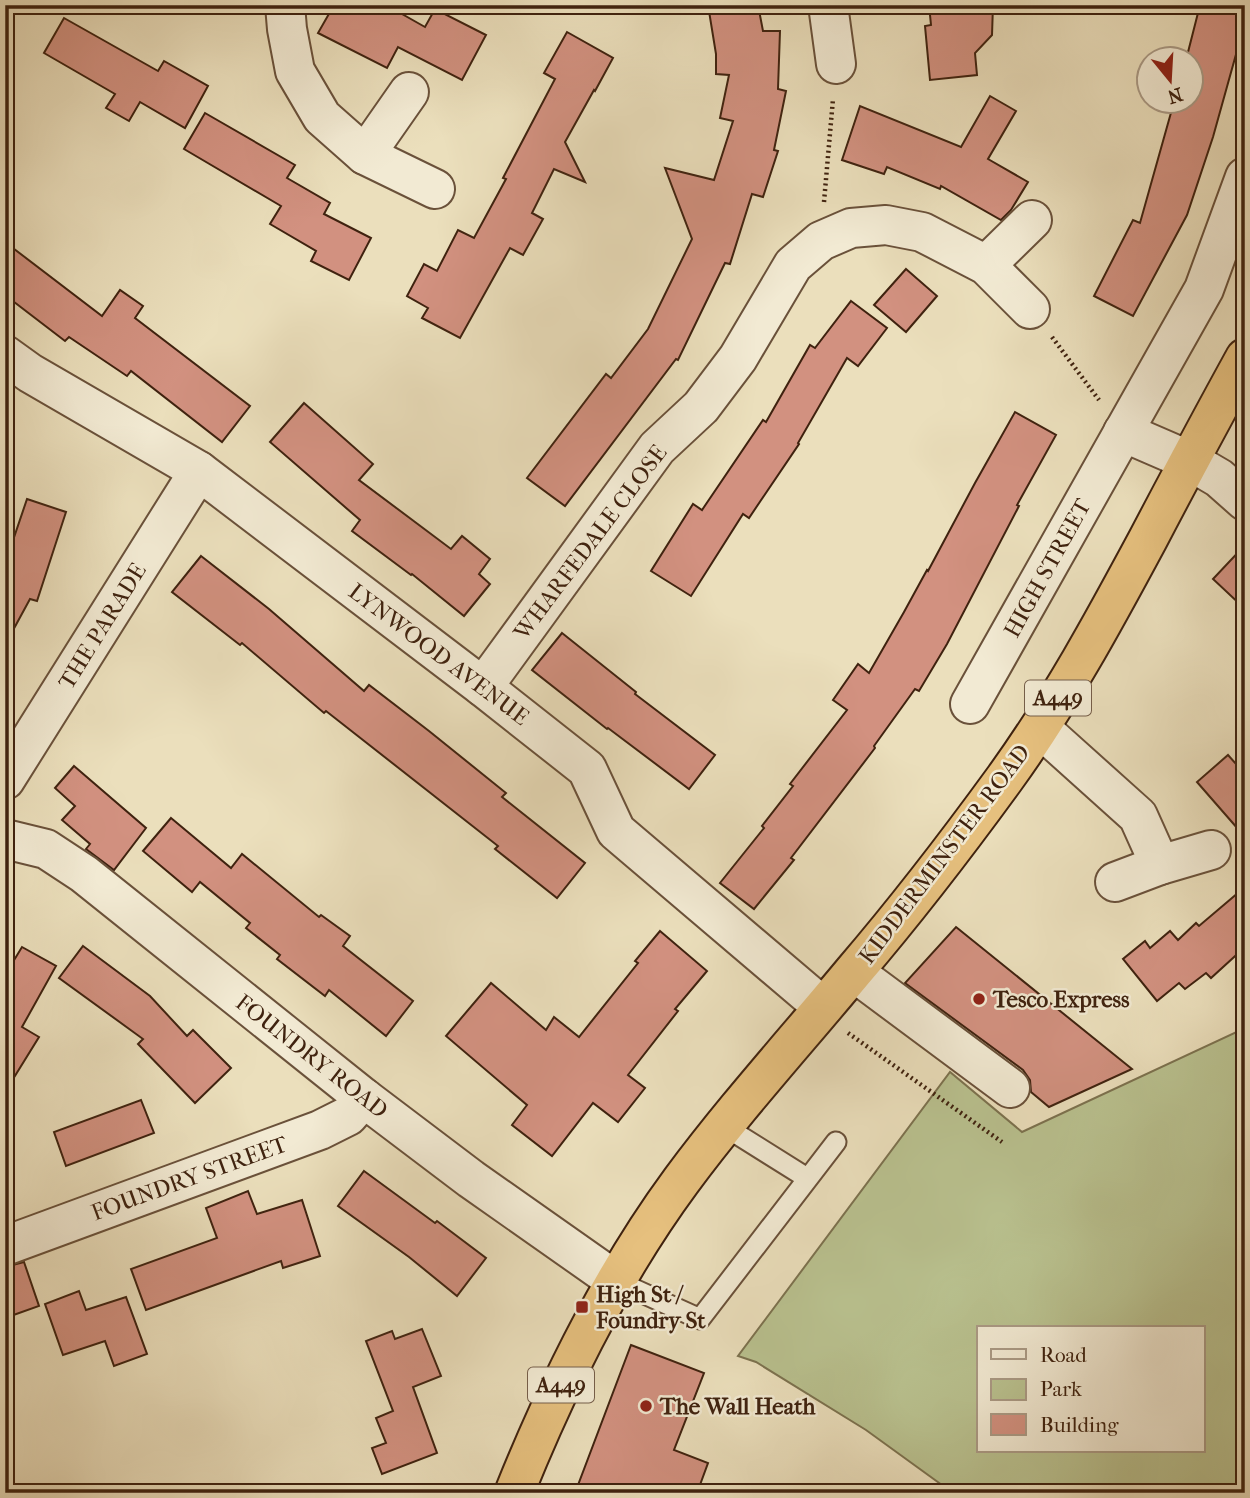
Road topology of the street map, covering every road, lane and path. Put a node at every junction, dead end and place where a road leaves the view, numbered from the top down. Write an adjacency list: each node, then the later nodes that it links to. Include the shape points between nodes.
1 (829, 5): 3 (street)
2 (281, 6): 5 (street, via 295,71 322,117)
3 (836, 64): 9 (path)
4 (410, 92): 5 (street)
5 (365, 155): 7 (street)
6 (1245, 177): 14 (street, HIGH STREET, via 1204,289)
7 (436, 189)
8 (1032, 220): 10 (street)
9 (821, 241): 10 (street, WHARFEDALE CLOSE, via 850,228 886,225 922,232); 18 (street, WHARFEDALE CLOSE, via 793,265 738,358 701,407 657,448)
10 (986, 265): 11 (street, WHARFEDALE CLOSE)
11 (1030, 309): 14 (path)
12 (5, 355): 16 (street, LYNWOOD AVENUE)
13 (1245, 359): 15 (highway, KIDDERMINSTER ROAD / A449)
14 (1123, 432): 15 (street); 19 (street, HIGH STREET)
15 (1190, 461): 17 (street); 20 (highway, KIDDERMINSTER ROAD / A449, via 1093,642)
16 (200, 471): 18 (street, LYNWOOD AVENUE); 21 (street, THE PARADE)
17 (1245, 501)
18 (484, 687): 27 (street, LYNWOOD AVENUE, via 587,769 616,831)
19 (970, 704)
20 (1040, 728): 24 (street, via 1138,816); 26 (highway, KIDDERMINSTER ROAD / A449)
21 (5, 780)
22 (5, 839): 29 (street, FOUNDRY ROAD, via 46,849 84,874)
23 (1211, 850): 24 (street)
24 (1160, 865): 25 (street)
25 (1115, 882)
26 (854, 972): 27 (highway, KIDDERMINSTER ROAD / A449); 28 (street)
27 (821, 1010): 30 (highway, KIDDERMINSTER ROAD / A449); 32 (path)
28 (1010, 1088)
29 (365, 1098): 34 (street, FOUNDRY STREET, via 348,1116 320,1130); 35 (street, FOUNDRY ROAD)
30 (724, 1126): 33 (lane); 35 (highway, KIDDERMINSTER ROAD / A449, via 680,1183)
31 (836, 1142): 33 (lane)
32 (1002, 1142)
33 (807, 1178): 35 (lane, via 700,1320)
34 (5, 1245)
35 (616, 1281): 36 (highway, A449, via 552,1404)
36 (514, 1493)

